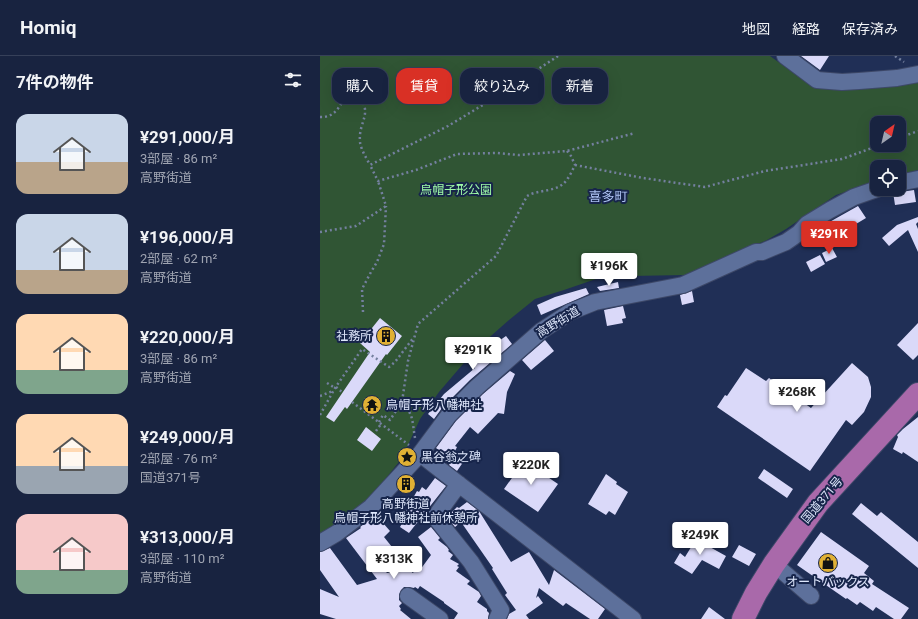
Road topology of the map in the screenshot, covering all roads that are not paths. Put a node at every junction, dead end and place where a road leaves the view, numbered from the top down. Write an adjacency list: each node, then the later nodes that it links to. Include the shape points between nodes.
1 (785, 56): 2 (street, via 817,80 859,81)
2 (918, 74)
3 (918, 179): 4 (street)
4 (906, 182)
5 (870, 192): 7 (street, 高野街道, via 830,210 807,224 786,242 756,252 683,285 595,302 570,312 541,331 477,387)
6 (918, 394): 10 (highway, 国道371号, via 818,503)
7 (418, 448): 8 (street); 9 (street, 高野街道, via 371,507)
8 (459, 484): 14 (street); 15 (street, via 435,517 471,562 501,610)
9 (320, 543)
10 (774, 564): 12 (street); 16 (highway, 国道371号)
11 (408, 596): 13 (street)
12 (811, 596)
13 (433, 617)
14 (625, 617)
15 (497, 619)
16 (744, 619)

